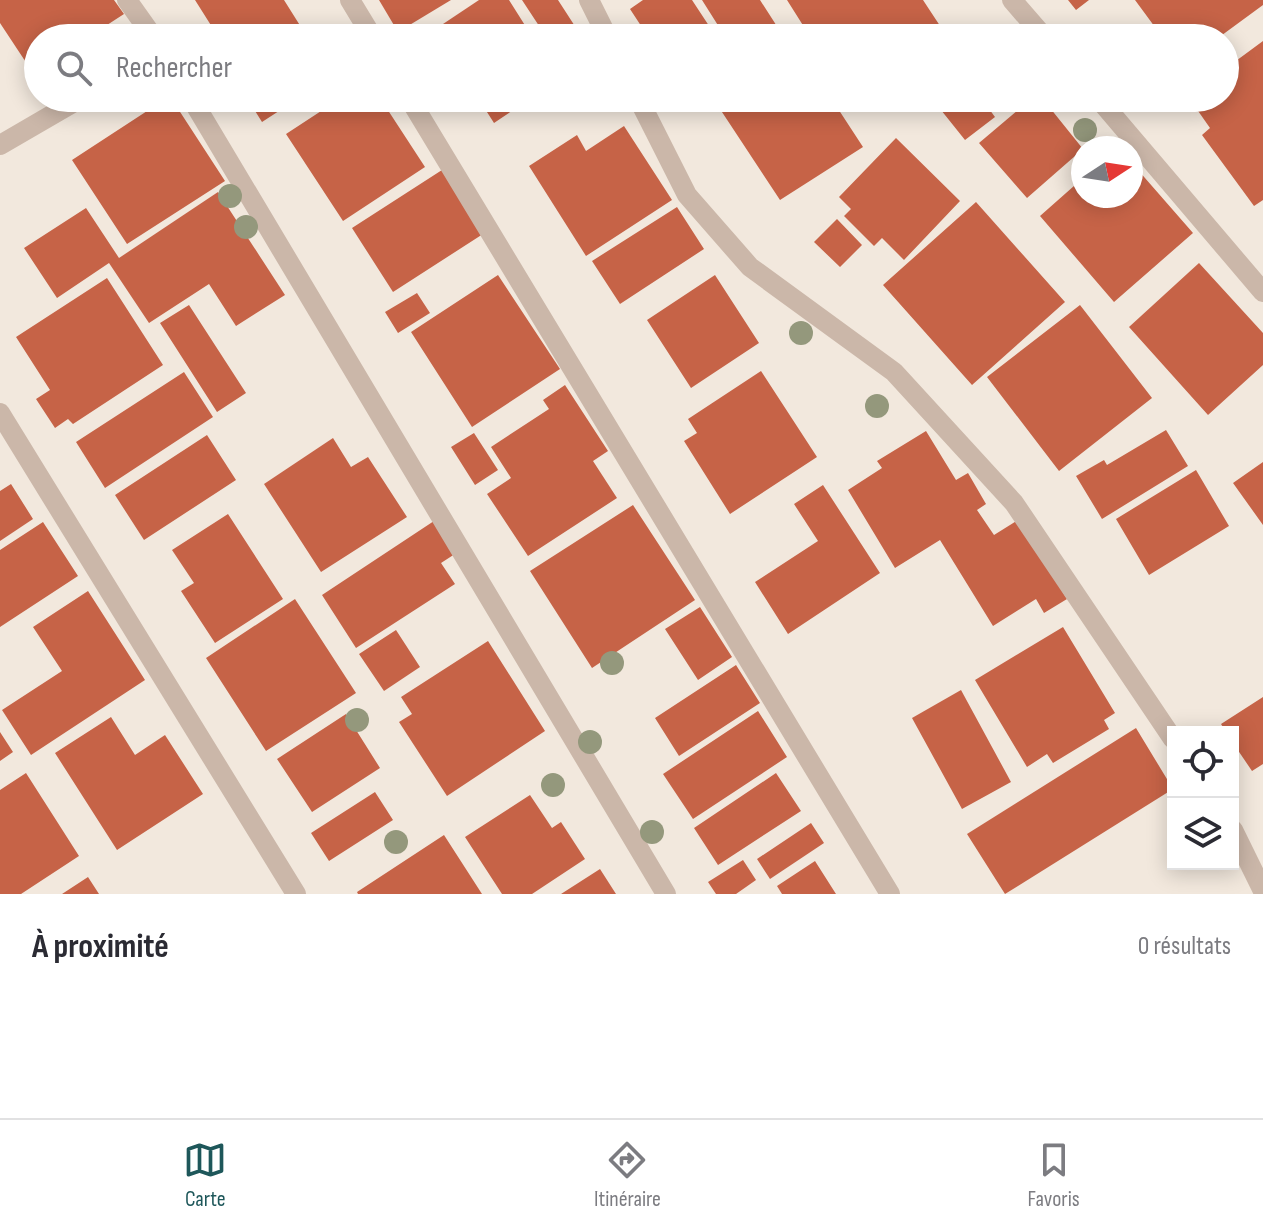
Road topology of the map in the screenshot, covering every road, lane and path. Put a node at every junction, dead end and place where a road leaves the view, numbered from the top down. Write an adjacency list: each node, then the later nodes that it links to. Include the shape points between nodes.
1 (127, 0): 5 (street)
2 (350, 0): 6 (street)
3 (589, 0): 7 (street)
4 (1012, 0): 8 (street)
5 (144, 24)
6 (365, 24)
7 (601, 24)
8 (1033, 24)
9 (57, 112): 14 (street)
10 (199, 112): 21 (street)
11 (417, 112): 22 (street)
12 (645, 112): 17 (street, via 687,195 750,267 894,372 1014,503)
13 (1110, 112): 15 (street)
14 (0, 145)
15 (1263, 292)
16 (0, 413): 20 (street)
17 (1167, 730)
18 (1239, 842): 19 (street)
19 (1263, 891)
20 (296, 894)
21 (666, 894)
22 (890, 894)

